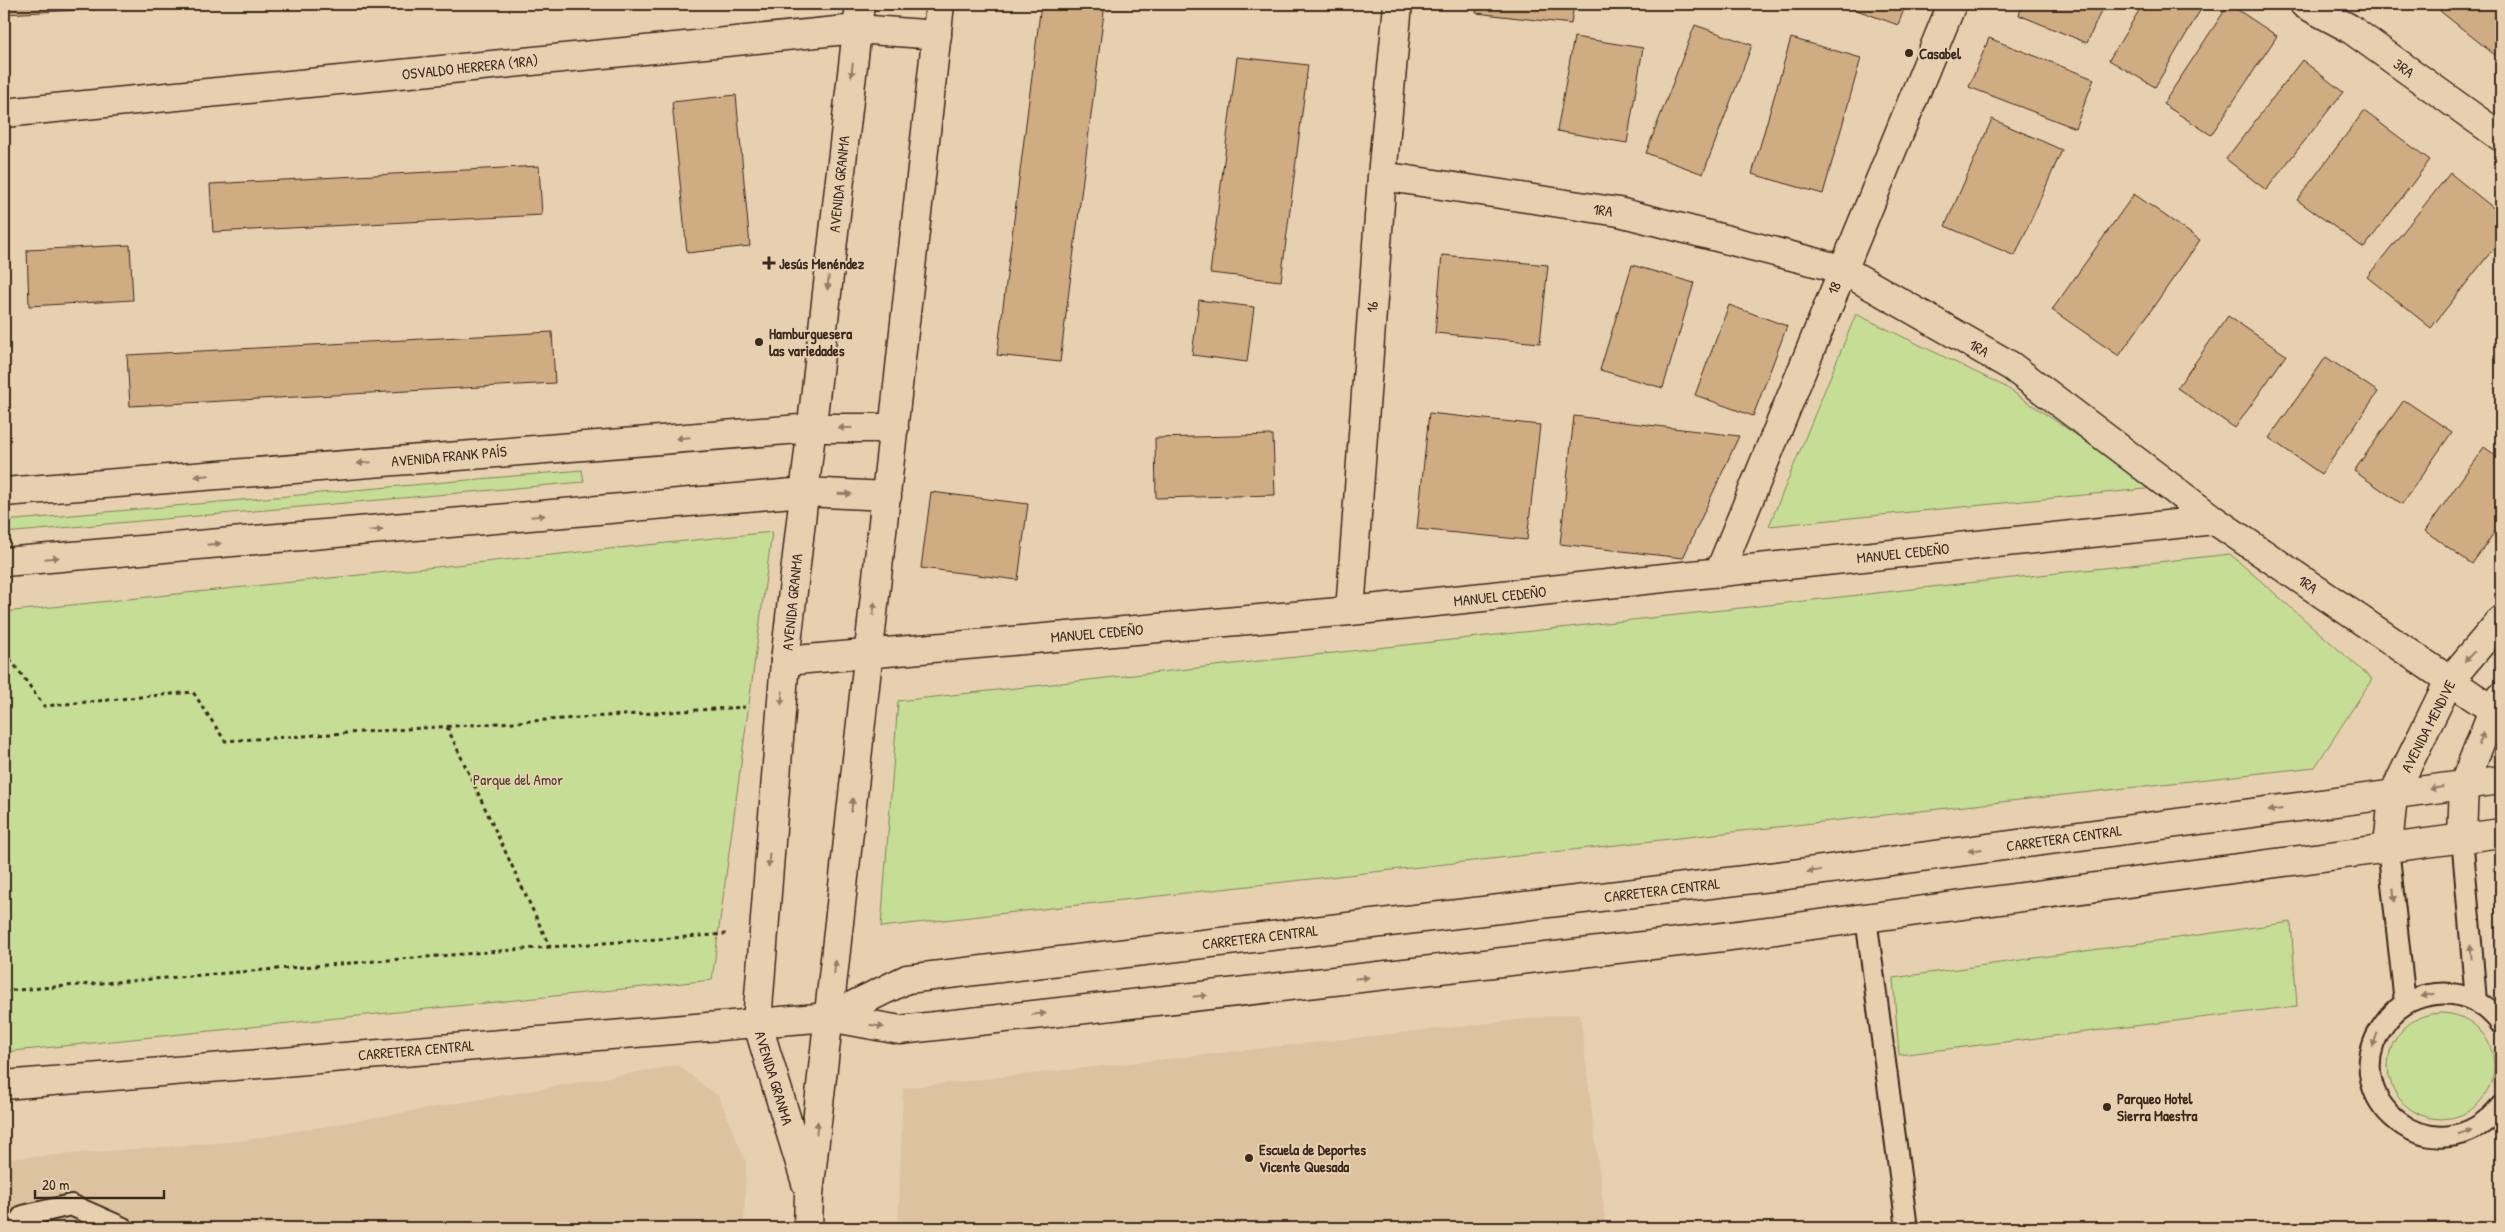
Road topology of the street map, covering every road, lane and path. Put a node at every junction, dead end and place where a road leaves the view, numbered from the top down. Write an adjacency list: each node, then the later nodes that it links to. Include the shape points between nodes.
1 (940, 4): 6 (main road, AVENIDA GRANMA)
2 (1398, 4): 9 (main road, 16)
3 (1952, 4): 10 (main road, 18)
4 (2304, 4): 8 (main road, 3RA, via 2349,28)
5 (858, 17): 6 (main road, OSVALDO HERRERA (1RA)); 7 (main road, OSVALDO HERRERA (1RA)); 11 (main road, AVENIDA GRANMA, one-way to 11)
6 (937, 35): 12 (main road, AVENIDA GRANMA)
7 (4, 113)
8 (2501, 137)
9 (1382, 176): 10 (main road, 1RA, via 1619,212); 19 (main road, 16)
10 (1842, 269): 16 (main road, 1RA, via 2011,366); 18 (main road, 18)
11 (812, 428): 12 (main road, AVENIDA FRANK PAÍS, one-way to 11); 13 (main road, AVENIDA FRANK PAÍS, one-way to 13); 14 (main road, AVENIDA GRANMA)
12 (894, 428): 15 (main road, AVENIDA GRANMA)
13 (4, 492)
14 (804, 492): 15 (main road, one-way to 15); 17 (main road, one-way to 14); 23 (main road, AVENIDA GRANMA)
15 (887, 496): 21 (main road, AVENIDA GRANMA, one-way to 15)
16 (2214, 520): 18 (main road, MANUEL CEDEÑO); 24 (main road, 1RA)
17 (4, 562)
18 (1719, 573): 19 (main road, MANUEL CEDEÑO)
19 (1350, 611): 21 (main road, MANUEL CEDEÑO)
20 (2501, 620): 24 (main road, AVENIDA MENDIVE, one-way to 24)
21 (869, 652): 23 (main road, MANUEL CEDEÑO); 40 (main road, AVENIDA GRANMA, one-way to 21)
22 (4, 656): 27 (path, via 8,656 44,706 194,692 226,741)
23 (785, 661): 25 (main road, AVENIDA GRANMA, one-way to 25)
24 (2448, 682): 26 (main road, 1RA); 30 (main road, AVENIDA MENDIVE)
25 (781, 705): 27 (path); 35 (main road, AVENIDA GRANMA, one-way to 35)
26 (2498, 706): 29 (main road, one-way to 26)
27 (447, 727): 36 (path)
28 (2501, 780): 29 (main road, CARRETERA CENTRAL)
29 (2464, 784): 30 (main road, CARRETERA CENTRAL, one-way to 30); 32 (main road)
30 (2392, 795): 33 (main road, AVENIDA MENDIVE); 40 (main road, CARRETERA CENTRAL, one-way to 40, via 1768,877 907,979)
31 (2501, 833): 32 (main road, CARRETERA CENTRAL)
32 (2462, 837): 33 (main road, CARRETERA CENTRAL); 38 (lane, one-way to 32)
33 (2388, 846): 34 (main road, CARRETERA CENTRAL); 39 (lane, one-way to 39)
34 (1866, 918): 40 (main road, CARRETERA CENTRAL, one-way to 34, via 900,1030); 49 (lane)
35 (764, 931): 36 (path); 41 (main road, AVENIDA GRANMA)
36 (550, 947): 37 (path)
37 (4, 991)
38 (2476, 1001): 39 (lane, one-way to 39, via 2445,993 2427,994); 42 (lane)
39 (2405, 1003): 44 (lane, one-way to 44, via 2391,1014 2377,1033 2370,1055 2371,1080 2380,1103 2397,1122 2418,1134 2443,1137 2468,1132 2489,1120)
40 (829, 1017): 41 (main road, CARRETERA CENTRAL); 45 (main road, AVENIDA GRANMA, one-way to 40)
41 (757, 1022): 43 (main road, CARRETERA CENTRAL); 45 (main road, AVENIDA GRANMA)
42 (2501, 1024)
43 (4, 1085)
44 (2501, 1106)
45 (810, 1194): 48 (main road, AVENIDA GRANMA)
46 (15, 1228): 47 (lane, via 24,1216 72,1205)
47 (123, 1228)
48 (808, 1228)
49 (1907, 1228)

